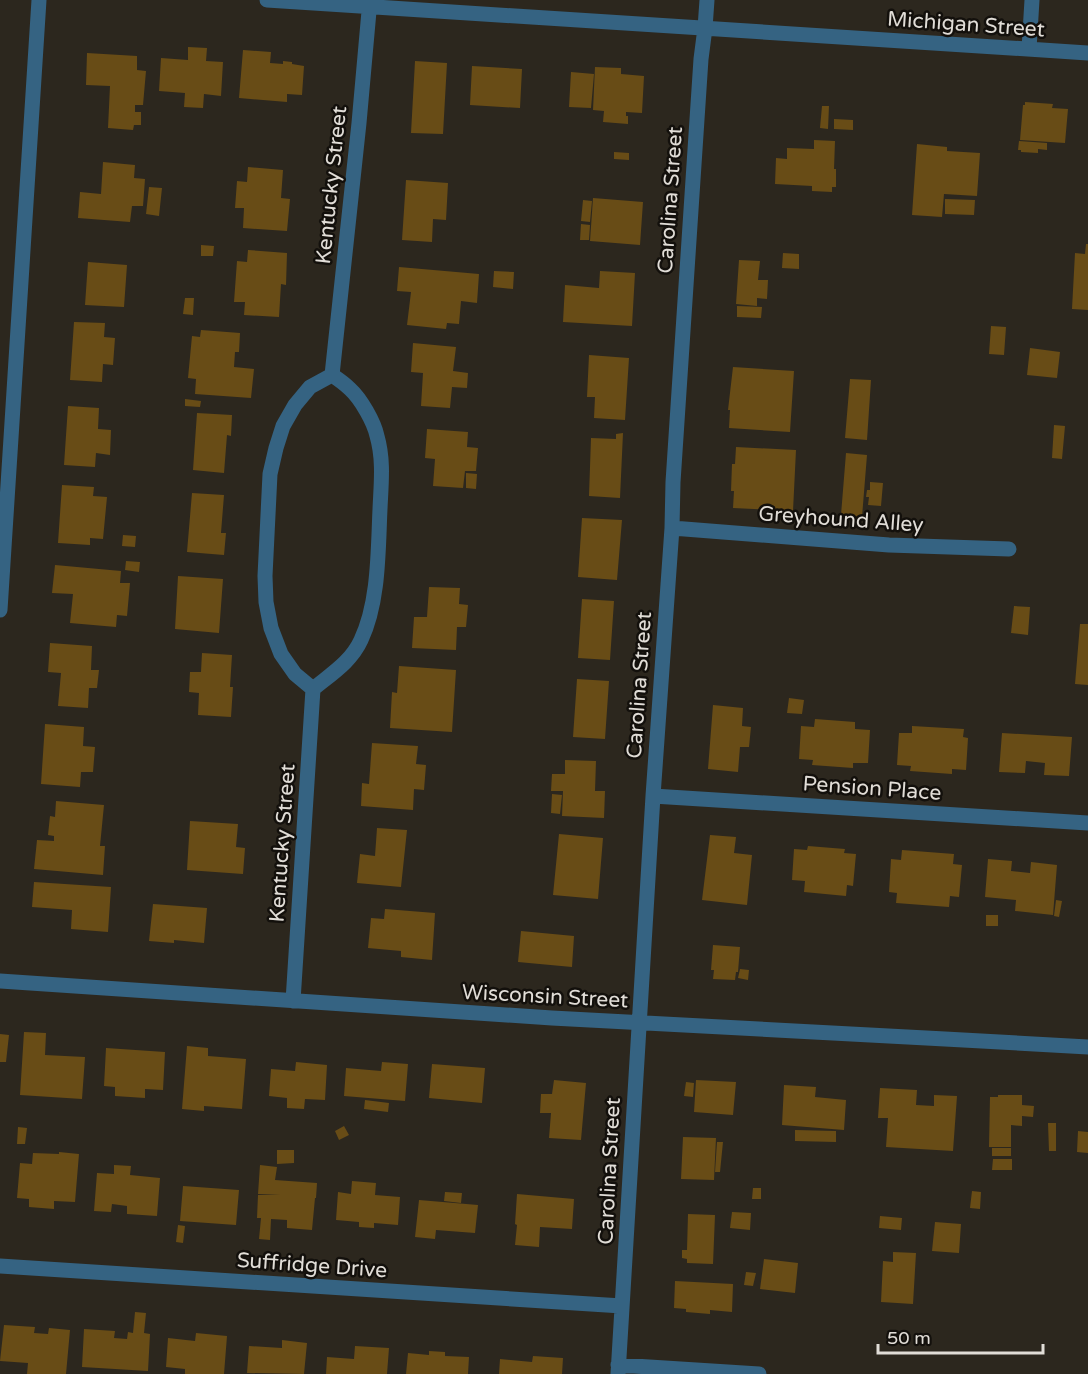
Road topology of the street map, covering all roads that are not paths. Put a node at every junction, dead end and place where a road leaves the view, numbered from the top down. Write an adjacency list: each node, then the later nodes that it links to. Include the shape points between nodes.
1 (39, 0): 12 (street)
2 (267, 0): 5 (street, Michigan Street)
3 (707, 0): 6 (street, Carolina Street)
4 (1032, 0): 7 (street)
5 (370, 4): 6 (street, Michigan Street); 9 (street, Kentucky Street)
6 (705, 28): 7 (street, Michigan Street); 10 (street, Carolina Street)
7 (1029, 49): 8 (street, Michigan Street)
8 (1088, 52)
9 (332, 375): 13 (street, via 310,387 295,405 283,426 270,474 265,576 271,628 285,661); 13 (street, via 352,390 377,434 382,459 379,541 373,600 361,641 348,661)
10 (672, 528): 11 (street, Greyhound Alley, via 889,545); 14 (street, Carolina Street)
11 (1009, 549)
12 (0, 610)
13 (313, 689): 17 (street, Kentucky Street)
14 (653, 796): 15 (street, Pension Place); 18 (street, Carolina Street)
15 (1088, 823)
16 (0, 981): 17 (street, Wisconsin Street)
17 (293, 1001): 18 (street, Wisconsin Street)
18 (638, 1022): 19 (street, Wisconsin Street); 21 (street, Carolina Street)
19 (1088, 1047)
20 (0, 1266): 21 (street, Suffridge Drive)
21 (622, 1306): 22 (street, Carolina Street)
22 (618, 1370): 23 (street)
23 (759, 1374)

